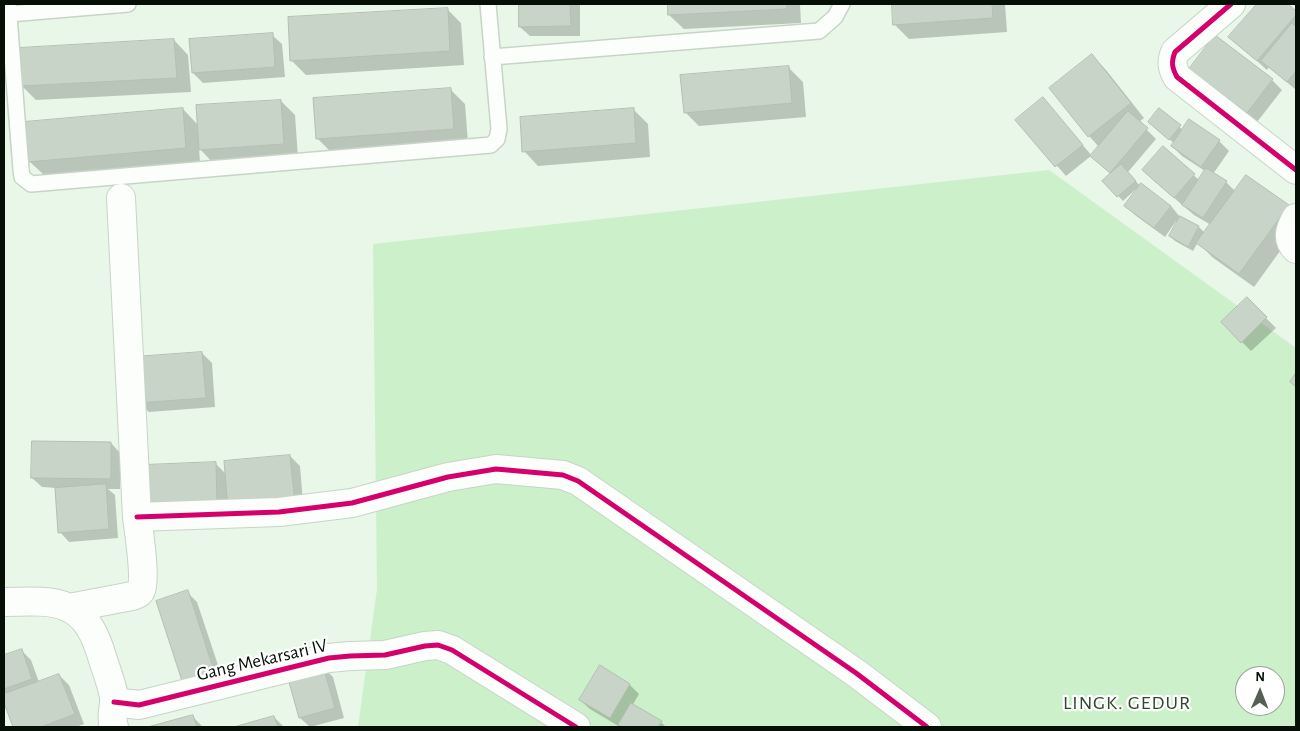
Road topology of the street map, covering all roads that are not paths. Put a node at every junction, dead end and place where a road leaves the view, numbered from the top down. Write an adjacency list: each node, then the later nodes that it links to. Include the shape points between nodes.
1 (128, 4): 5 (lane)
2 (488, 4): 6 (lane)
3 (842, 4): 6 (lane, via 835,17 819,31)
4 (1230, 4): 7 (street, via 1174,52 1173,70)
5 (9, 9): 6 (lane, via 22,177 31,184 491,145 497,139 499,129)
6 (492, 57)
7 (1296, 170)
8 (121, 198): 11 (street)
9 (1296, 218): 10 (street, via 1290,233 1291,244)
10 (1296, 249)
11 (137, 517): 13 (street, via 141,590 132,596); 16 (street, via 279,512 352,503 448,477 496,469 563,475 578,481 856,673)
12 (4, 602): 13 (street, Gang Mekarsari IV, via 42,601)
13 (69, 608): 14 (street, Gang Mekarsari IV, via 85,619 96,635 113,691)
14 (114, 714): 15 (street, Gang Mekarsari IV, via 308,662 385,655 438,645 460,654)
15 (576, 727)
16 (927, 727)

